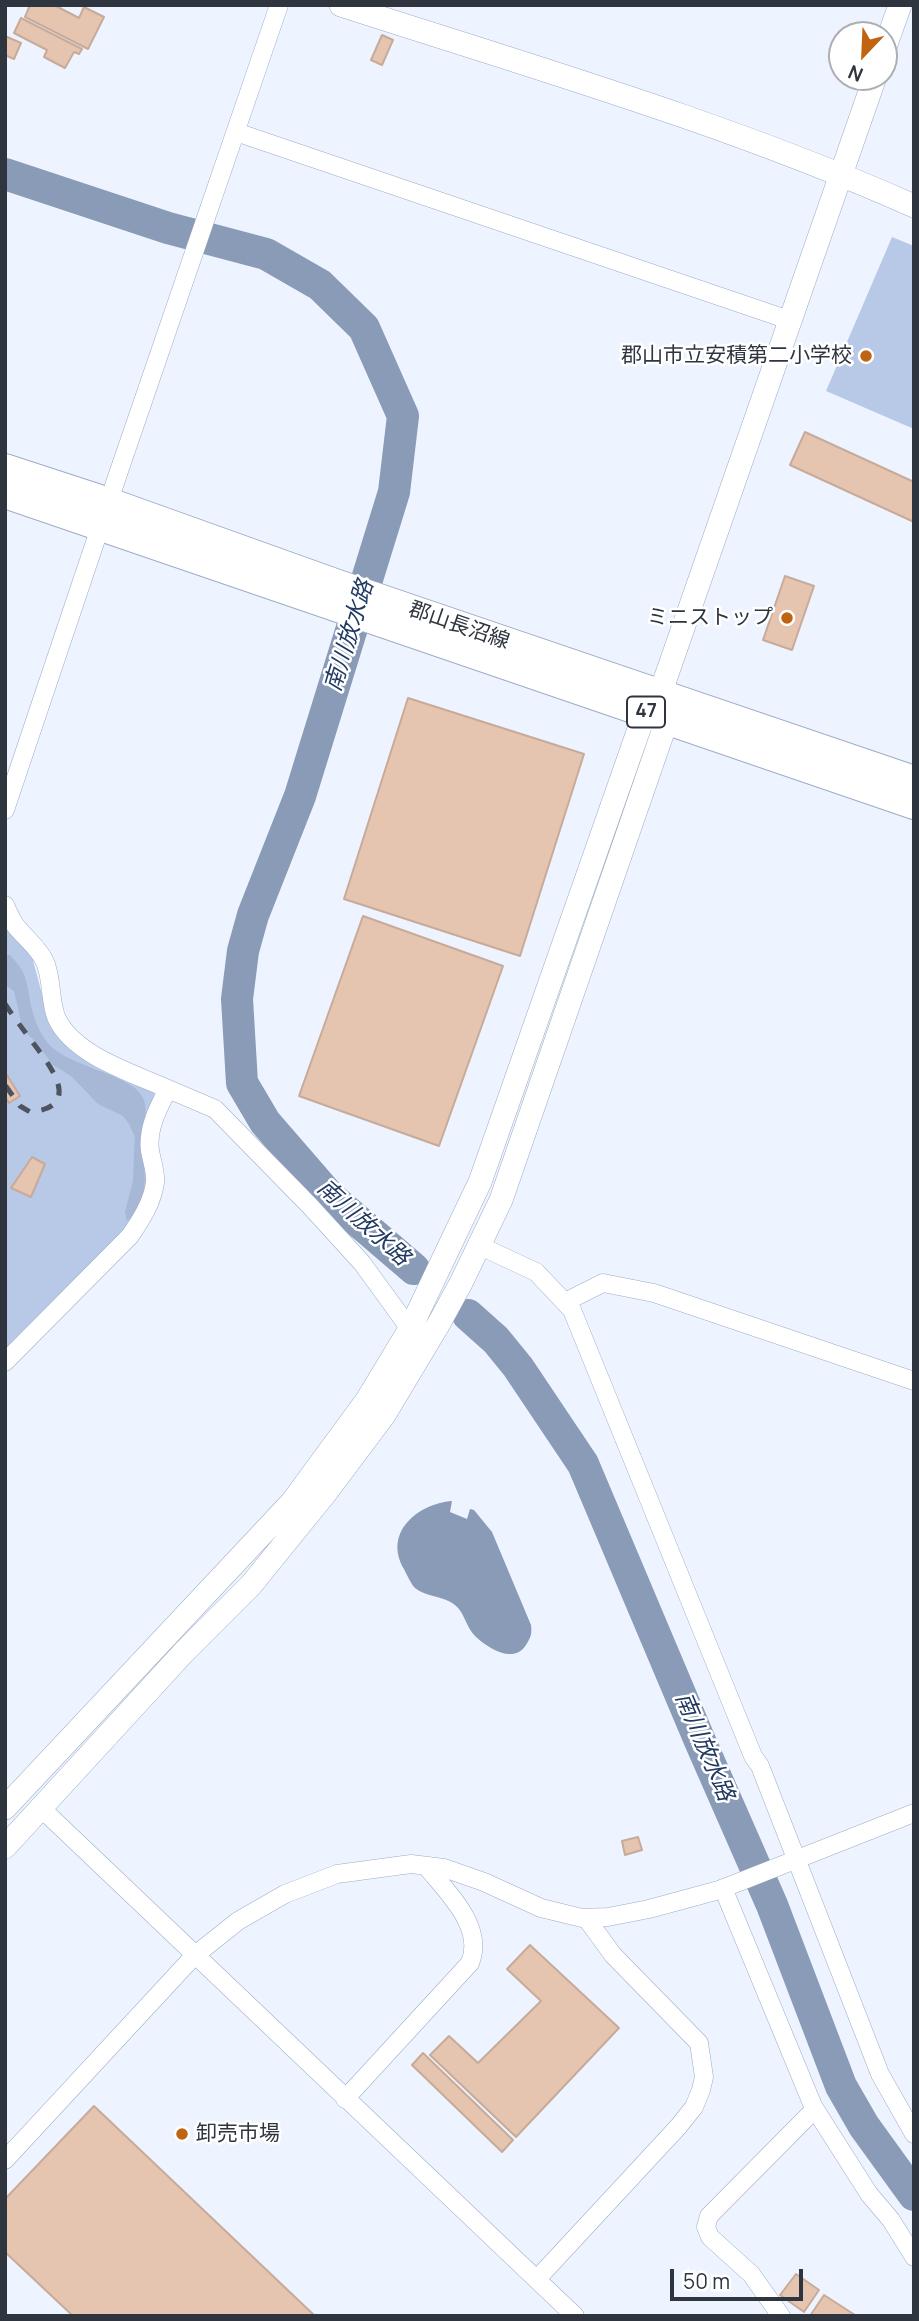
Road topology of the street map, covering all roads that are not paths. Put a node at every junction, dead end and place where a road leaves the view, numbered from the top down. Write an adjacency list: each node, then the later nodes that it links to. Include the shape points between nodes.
1 (279, 5): 4 (street)
2 (341, 5): 5 (street, via 614,93)
3 (869, 91): 5 (street)
4 (236, 131): 7 (street); 10 (street)
5 (840, 174): 6 (street); 7 (street)
6 (914, 206)
7 (789, 320): 11 (street)
8 (5, 468): 10 (main road, 郡山長沼線 / 47)
9 (5, 494): 10 (main road, 郡山長沼線 / 47)
10 (105, 514): 11 (main road, 郡山長沼線 / 47); 14 (street)
11 (657, 709): 12 (main road, 郡山長沼線 / 47); 13 (main road, 郡山長沼線 / 47); 18 (street, via 535,1107 501,1200); 20 (street, via 480,1182)
12 (914, 780)
13 (914, 804)
14 (5, 810)
15 (5, 905): 16 (street)
16 (9, 926): 17 (street, via 44,960 57,1019 71,1040)
17 (168, 1089): 20 (street, via 215,1109); 21 (street, via 151,1132 155,1183 143,1217 130,1237)
18 (478, 1245): 19 (street, via 536,1272); 24 (street, via 438,1325 384,1415 308,1515 251,1584)
19 (565, 1302): 22 (street, via 603,1283 654,1293); 27 (street, via 760,1766)
20 (415, 1318): 23 (street, via 367,1400 292,1502)
21 (5, 1363)
22 (914, 1381)
23 (5, 1808)
24 (42, 1809): 26 (street); 31 (street)
25 (914, 1813): 27 (street)
26 (5, 1847)
27 (791, 1863): 29 (street); 34 (street, via 880,2074)
28 (426, 1866): 30 (street, via 484,1882 541,1908); 31 (street, via 337,1874 285,1894 238,1920); 32 (street, via 459,1907 475,1950 470,1963)
29 (728, 1887): 30 (street, via 649,1909); 33 (street)
30 (586, 1918): 37 (street, via 613,1955 699,2043 704,2077 694,2107 678,2127)
31 (194, 1956): 32 (street); 35 (street)
32 (345, 2099): 37 (street)
33 (815, 2109): 36 (street); 39 (street, via 709,2216 706,2227 710,2237 751,2274)
34 (914, 2134)
35 (5, 2160)
36 (914, 2257)
37 (537, 2279): 38 (street)
38 (575, 2316)
39 (781, 2316)

